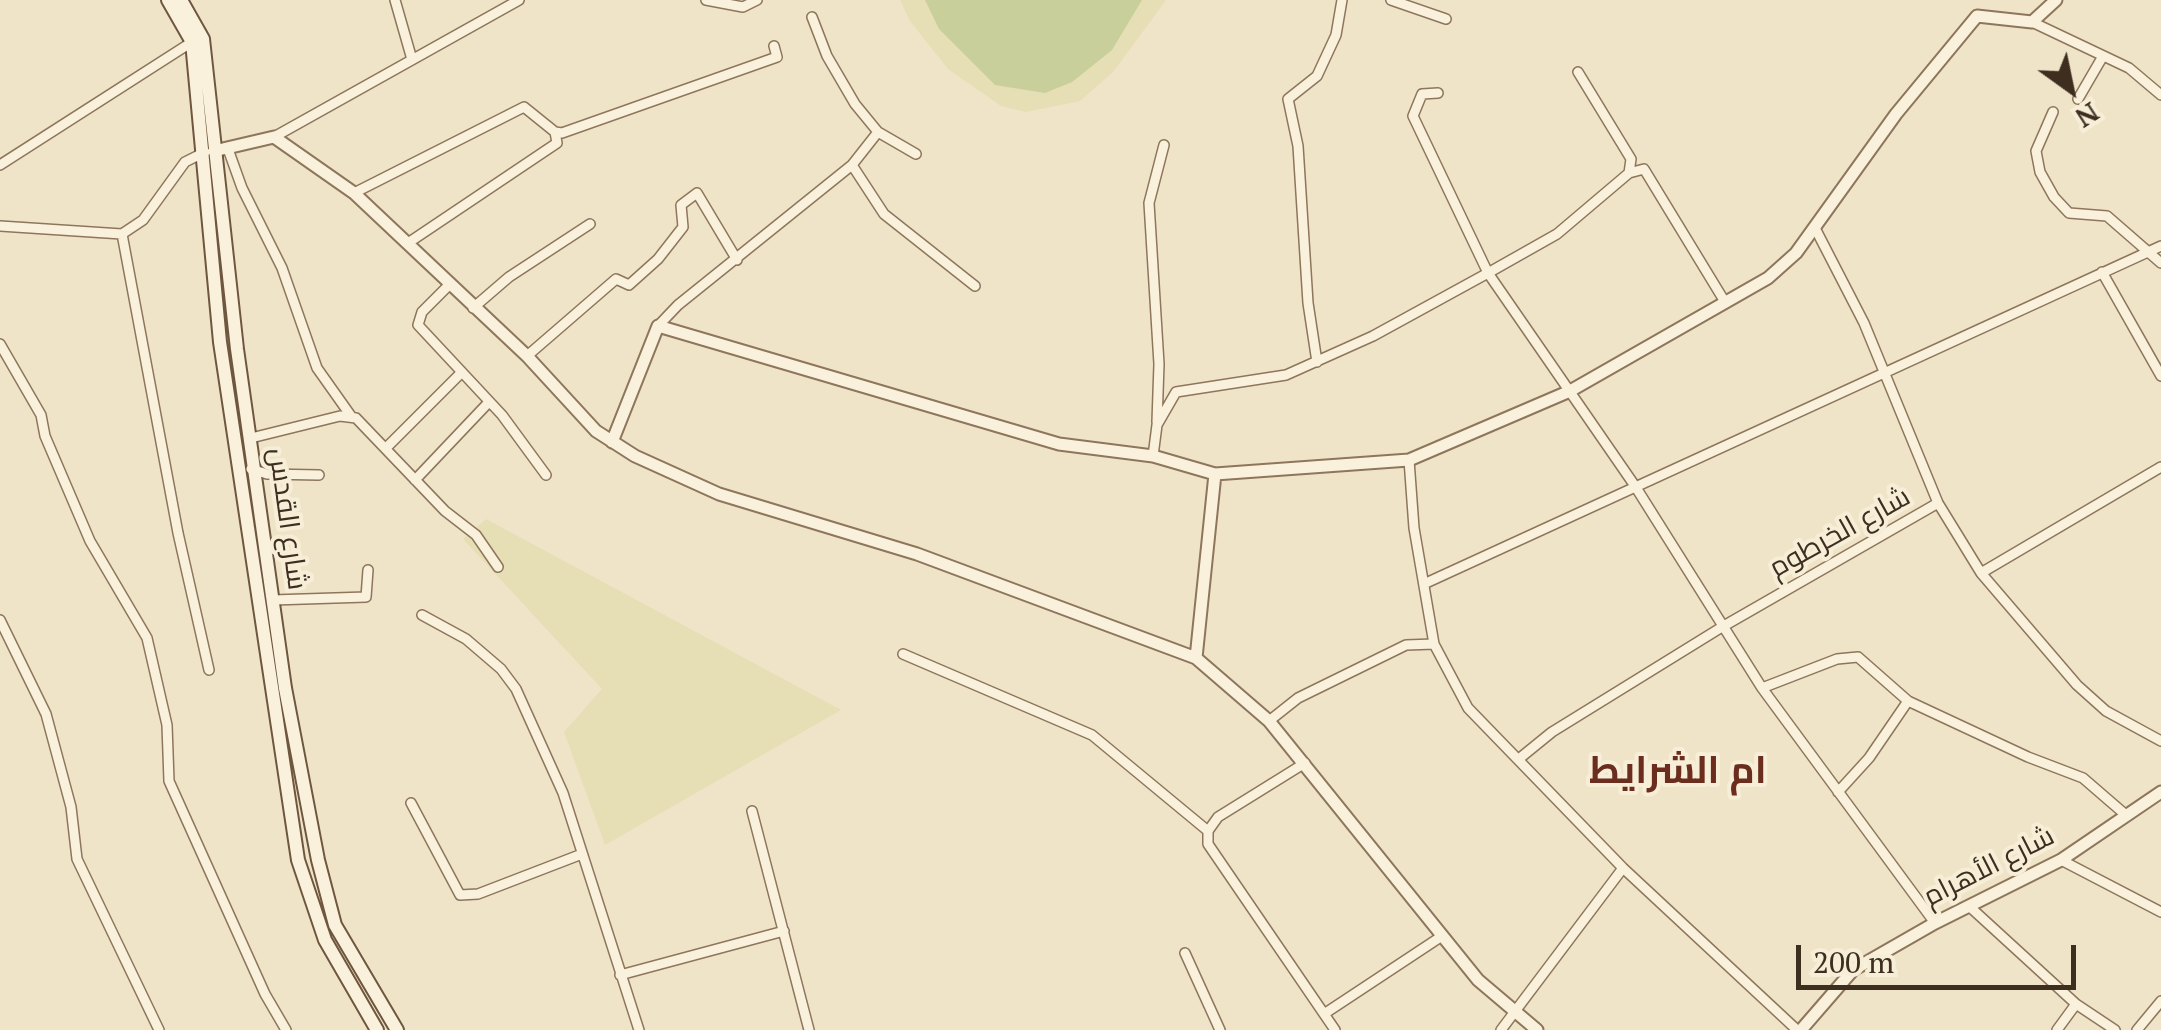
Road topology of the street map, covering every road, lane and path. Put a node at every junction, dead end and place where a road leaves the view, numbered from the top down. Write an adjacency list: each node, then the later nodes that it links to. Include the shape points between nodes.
1 (168, 0): 13 (main road, شارع القدس)
2 (181, 0): 26 (main road, شارع القدس, via 203,40)
3 (395, 0): 15 (street)
4 (519, 0): 15 (street)
5 (706, 0): 6 (street, via 744,6)
6 (757, 0)
7 (1342, 0): 50 (street, via 1336,35 1317,76 1288,99)
8 (1391, 0): 11 (street)
9 (2056, 0): 12 (street)
10 (812, 17): 23 (street, via 827,56)
11 (1446, 19)
12 (2032, 22): 16 (street); 34 (street, via 1978,16 1907,100)
13 (192, 42): 26 (main road, شارع القدس); 28 (street)
14 (774, 46): 22 (street, via 777,57)
15 (411, 56): 24 (street)
16 (2103, 56): 19 (street); 20 (street)
17 (1578, 72): 30 (street, via 1631,159)
18 (1438, 93): 42 (street, via 1422,94 1413,116)
19 (2161, 95)
20 (2078, 99)
21 (2053, 112): 38 (street, via 2036,151 2054,197 2069,213 2107,216)
22 (554, 132): 31 (street, via 524,107); 36 (street, via 557,144)
23 (878, 132): 27 (street); 29 (street)
24 (274, 137): 26 (street); 31 (street)
25 (1164, 145): 57 (street, via 1148,203)
26 (214, 151): 35 (street, via 185,162 144,220); 56 (street, via 242,188 282,268 317,368); 58 (main road, شارع القدس); 65 (main road, شارع القدس)
27 (916, 154)
28 (0, 165)
29 (852, 165): 39 (street); 44 (street, via 884,214)
30 (1629, 172): 42 (street, via 1557,234); 45 (street, via 1644,169)
31 (354, 193): 36 (street)
32 (590, 224): 46 (street)
33 (0, 226): 35 (street)
34 (1815, 228): 45 (street, via 1768,278); 52 (street)
35 (122, 234): 83 (street)
36 (408, 243): 43 (street)
37 (2161, 246): 38 (street)
38 (2148, 252): 40 (street); 41 (street)
39 (737, 260): 47 (street); 49 (street, via 696,193 682,205 683,227 658,259 630,286 616,279)
40 (2161, 263)
41 (2102, 272): 52 (street); 53 (street)
42 (1488, 273): 50 (street); 54 (street)
43 (449, 285): 46 (street); 51 (street, via 418,325)
44 (975, 286)
45 (1724, 302): 54 (street)
46 (472, 308): 49 (street)
47 (658, 326): 59 (street); 61 (street, via 1059,444)
48 (0, 344): 111 (street, via 41,416 90,541 147,638 167,725 170,781)
49 (527, 356): 59 (street)
50 (1317, 362): 57 (street, via 1286,375 1176,392)
51 (461, 372): 55 (street); 60 (street)
52 (1885, 373): 70 (street); 71 (street)
53 (2161, 376)
54 (1570, 391): 62 (street); 70 (street)
55 (489, 402): 67 (street); 69 (street)
56 (351, 416): 58 (street); 60 (street)
57 (1158, 425): 61 (street)
58 (251, 438): 64 (main road, شارع القدس)
59 (612, 442): 82 (street, via 719,494 917,554)
60 (386, 448): 69 (street)
61 (1153, 456): 66 (street)
62 (1409, 460): 66 (street); 75 (street)
63 (2161, 467): 74 (street)
64 (255, 469): 65 (street); 68 (street); 76 (main road, شارع القدس)
65 (238, 471): 112 (main road, شارع القدس, via 298,860 325,940)
66 (1216, 474): 82 (street)
67 (546, 475)
68 (319, 476)
69 (416, 480): 72 (street, via 476,535)
70 (1634, 486): 75 (street); 79 (street)
71 (1938, 503): 74 (street, شارع الخرطوم); 79 (street, شارع الخرطوم)
72 (498, 567)
73 (368, 570): 76 (street, via 366,597)
74 (1981, 572): 87 (street, شارع الخرطوم, via 2077,685 2106,711)
75 (1426, 583): 80 (street)
76 (273, 600): 113 (main road, شارع القدس, via 310,822 335,925)
77 (422, 615): 96 (street, via 502,668 563,793)
78 (0, 620): 110 (street, via 46,714 71,807 77,859)
79 (1722, 627): 84 (street); 88 (street, شارع الخرطوم)
80 (1434, 644): 86 (street, via 1406,644 1298,698); 88 (street, via 1468,708)
81 (904, 654): 95 (street, via 1092,735)
82 (1196, 658): 86 (street)
83 (210, 670)
84 (1762, 688): 85 (street, via 1858,657); 90 (street)
85 (1908, 701): 90 (street); 94 (street, via 2084,778)
86 (1269, 720): 89 (street)
87 (2161, 741)
88 (1520, 758): 98 (street)
89 (1305, 763): 95 (street, via 1218,817); 103 (street)
90 (1838, 792): 101 (street)
91 (2161, 792): 94 (street, شارع الأهرام)
92 (411, 803): 96 (street, via 460,895)
93 (752, 811): 102 (street)
94 (2127, 816): 97 (street, شارع الأهرام)
95 (1208, 831): 109 (street, via 1208,844 1242,898)
96 (582, 854): 105 (street)
97 (2062, 860): 99 (street, شارع الأهرام); 100 (street)
98 (1623, 868): 108 (street); 120 (street)
99 (1970, 906): 101 (street, شارع الأهرام); 107 (street)
100 (2161, 912)
101 (1935, 922): 120 (street, شارع الأهرام, via 1853,970)
102 (784, 931): 105 (street); 115 (street)
103 (1442, 936): 108 (street); 109 (street)
104 (1185, 953): 116 (street)
105 (620, 976): 114 (street)
106 (2161, 1000): 123 (street)
107 (2076, 1004): 121 (street); 122 (street)
108 (1513, 1012): 118 (street); 119 (street)
109 (1324, 1014): 117 (street)
110 (159, 1030)
111 (286, 1030)
112 (377, 1030)
113 (398, 1030)
114 (640, 1030)
115 (808, 1030)
116 (1220, 1030)
117 (1335, 1030)
118 (1501, 1030)
119 (1538, 1030)
120 (1799, 1030)
121 (2057, 1030)
122 (2115, 1030)
123 (2137, 1030)

